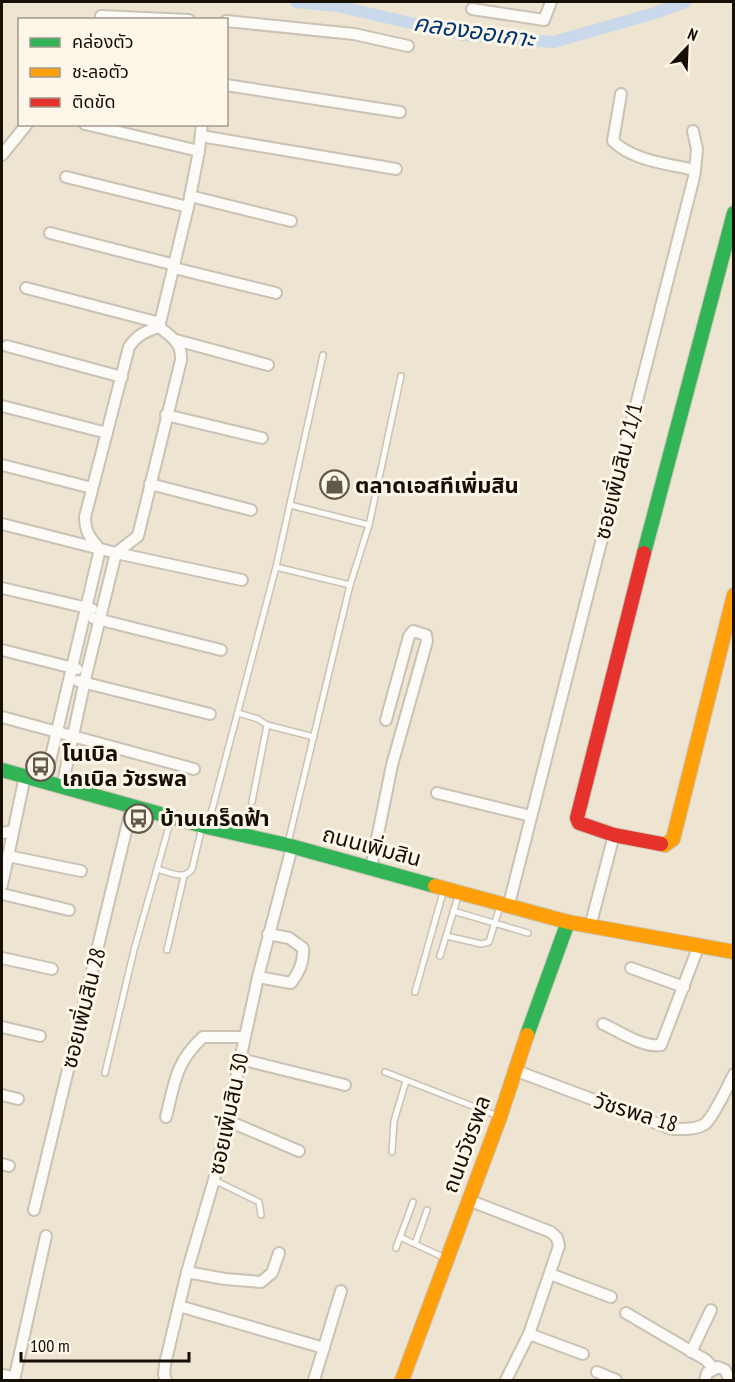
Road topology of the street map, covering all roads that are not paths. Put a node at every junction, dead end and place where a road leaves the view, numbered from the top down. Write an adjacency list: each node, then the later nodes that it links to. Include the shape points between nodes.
1 (551, 2): 2 (street, via 544,20)
2 (472, 9)
3 (101, 16): 4 (street)
4 (145, 18)
5 (228, 21): 6 (street, via 354,34)
6 (408, 46)
7 (228, 85): 9 (street)
8 (621, 94): 18 (street, via 613,141 645,158)
9 (400, 112)
10 (25, 126): 16 (street)
11 (93, 126): 15 (street)
12 (202, 126): 14 (street)
13 (693, 131): 18 (street, ซอยเพิ่มสิน 21/1, via 697,148)
14 (201, 136): 15 (street); 17 (street)
15 (199, 151): 20 (street)
16 (2, 155)
17 (396, 169)
18 (695, 170): 75 (street, ซอยเพิ่มสิน 21/1)
19 (66, 177): 20 (street)
20 (189, 201): 21 (street); 24 (street)
21 (291, 221)
22 (732, 223): 80 (street, via 577,818 586,827)
23 (50, 233): 24 (street)
24 (175, 267): 26 (street); 27 (street)
25 (26, 288): 27 (street)
26 (276, 293)
27 (160, 325): 28 (street); 33 (street, via 134,339)
28 (176, 340): 31 (street); 35 (street, via 181,360)
29 (7, 346): 33 (street)
30 (323, 355): 41 (lane)
31 (268, 365)
32 (401, 376): 44 (lane)
33 (122, 377): 36 (street)
34 (2, 406): 36 (street)
35 (166, 415): 37 (street); 39 (street)
36 (107, 433): 40 (street)
37 (262, 438)
38 (2, 465): 40 (street)
39 (150, 484): 42 (street); 46 (street, via 138,536)
40 (92, 488): 45 (street, via 85,529)
41 (290, 505): 44 (lane); 47 (lane)
42 (251, 510)
43 (2, 524): 45 (street)
44 (369, 525): 49 (lane)
45 (100, 549): 46 (street); 52 (street)
46 (116, 553): 48 (street); 53 (street)
47 (276, 567): 49 (lane); 59 (lane)
48 (242, 580)
49 (350, 585): 66 (lane)
50 (2, 588): 52 (street)
51 (734, 595): 80 (street, via 673,839 665,845)
52 (85, 612): 53 (street); 57 (street)
53 (100, 615): 55 (street); 56 (street)
54 (2, 650): 57 (street)
55 (221, 650)
56 (87, 671): 57 (street); 58 (street)
57 (70, 673): 58 (street); 64 (street)
58 (84, 683): 60 (street); 65 (street)
59 (238, 713): 63 (lane, via 258,718); 77 (lane)
60 (210, 714)
61 (2, 717): 64 (street)
62 (386, 720): 83 (street, via 409,636 413,631 426,635 392,765)
63 (267, 725): 66 (lane); 73 (lane)
64 (56, 732): 65 (street); 70 (street)
65 (72, 737): 68 (street); 71 (street)
66 (314, 737): 81 (lane)
67 (2, 770): 69 (street, ถนนเพิ่มสิน)
68 (194, 770)
69 (25, 776): 70 (street, ถนนเพิ่มสิน); 78 (street)
70 (45, 782): 71 (street, ถนนเพิ่มสิน)
71 (62, 787): 74 (street, ถนนเพิ่มสิน)
72 (437, 793): 75 (street)
73 (252, 802)
74 (132, 806): 76 (street, ถนนเพิ่มสิน); 131 (street, ซอยเพิ่มสิน 28)
75 (531, 816): 91 (street, ซอยเพิ่มสิน 21/1)
76 (171, 817): 77 (street, ถนนเพิ่มสิน); 84 (lane)
77 (205, 826): 81 (street, ถนนเพิ่มสิน); 86 (lane, via 192,869)
78 (14, 831): 79 (street); 82 (street)
79 (2, 833)
80 (614, 835): 96 (street)
81 (290, 846): 83 (street, ถนนเพิ่มสิน); 98 (street, ซอยเพิ่มสิน 30)
82 (8, 856): 85 (street); 87 (street)
83 (371, 868): 88 (street, ถนนเพิ่มสิน)
84 (158, 869): 86 (lane); 117 (lane)
85 (81, 871)
86 (184, 876): 101 (lane)
87 (2, 885)
88 (444, 888): 89 (street, ถนนเพิ่มสิน); 109 (lane)
89 (460, 891): 91 (street, ถนนเพิ่มสิน); 93 (lane)
90 (2, 894): 92 (street)
91 (505, 903): 94 (street, ถนนเพิ่มสิน); 95 (lane)
92 (69, 910)
93 (453, 911): 95 (lane); 99 (lane)
94 (568, 922): 96 (street, ถนนเพิ่มสิน); 115 (street, ถนนวัชรพล)
95 (496, 923): 97 (lane); 99 (lane, via 486,944)
96 (590, 927): 100 (street, ถนนเพิ่มสิน)
97 (528, 933)
98 (268, 934): 107 (street, ซอยเพิ่มสิน 30); 107 (street, via 289,938 304,953 291,983)
99 (447, 936): 103 (lane)
100 (699, 945): 102 (street, ถนนเพิ่มสิน); 108 (street)
101 (167, 950)
102 (734, 952)
103 (440, 956)
104 (2, 958): 106 (street)
105 (631, 968): 108 (street)
106 (52, 969)
107 (258, 977): 113 (street, ซอยเพิ่มสิน 30)
108 (684, 987): 110 (street, via 661,1045 643,1042)
109 (415, 992)
110 (603, 1024)
111 (2, 1027): 112 (street)
112 (40, 1036)
113 (243, 1037): 114 (street, ซอยเพิ่มสิน 30); 123 (street, via 202,1037 189,1049 179,1067)
114 (240, 1059): 120 (street); 125 (street, ซอยเพิ่มสิน 30)
115 (514, 1070): 118 (street, วัชรพล 18, via 681,1129 695,1128 710,1118); 124 (street, ถนนวัชรพล)
116 (385, 1072): 119 (lane)
117 (105, 1073)
118 (734, 1074)
119 (406, 1081): 124 (lane); 127 (lane, via 394,1121)
120 (345, 1085)
121 (2, 1095): 122 (street)
122 (18, 1099)
123 (166, 1117)
124 (500, 1117): 129 (street, ถนนวัชรพล)
125 (226, 1120): 126 (street); 128 (street, ซอยเพิ่มสิน 30)
126 (299, 1151)
127 (392, 1152)
128 (214, 1180): 133 (lane, via 259,1202); 140 (street, ซอยเพิ่มสิน 30)
129 (468, 1200): 139 (street, ถนนวัชรพล); 141 (street, via 551,1232 559,1246)
130 (413, 1202): 135 (lane)
131 (34, 1210)
132 (427, 1210): 136 (lane)
133 (261, 1215)
134 (46, 1236): 155 (street)
135 (400, 1237): 136 (lane); 137 (lane)
136 (415, 1244): 139 (lane)
137 (396, 1248)
138 (279, 1253): 140 (street, via 272,1273 261,1282)
139 (446, 1258): 158 (street, ถนนวัชรพล)
140 (187, 1272): 144 (street, ซอยเพิ่มสิน 30)
141 (550, 1274): 143 (street); 147 (street)
142 (341, 1291): 148 (street)
143 (611, 1297)
144 (179, 1306): 148 (street); 156 (street, ซอยเพิ่มสิน 30, via 165,1364)
145 (711, 1310): 149 (street)
146 (626, 1313): 149 (street)
147 (529, 1334): 150 (street); 159 (street)
148 (324, 1348): 157 (street)
149 (691, 1352): 151 (street)
150 (583, 1354)
151 (713, 1368): 153 (street); 161 (street)
152 (597, 1372): 160 (street)
153 (730, 1374)
154 (2, 1375): 155 (street)
155 (14, 1379)
156 (166, 1380)
157 (314, 1380)
158 (402, 1380)
159 (506, 1380)
160 (616, 1380)
161 (705, 1380)

